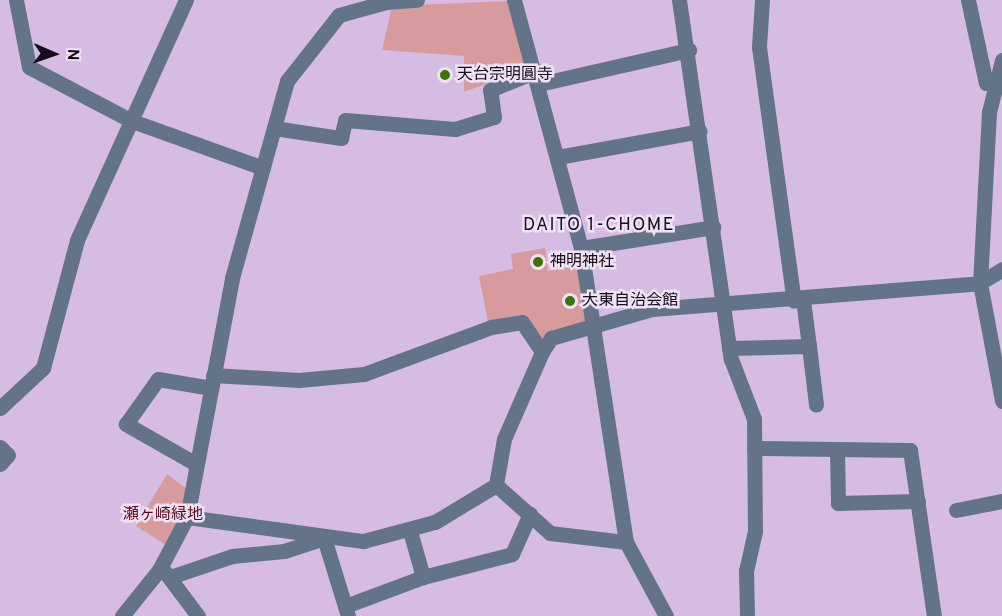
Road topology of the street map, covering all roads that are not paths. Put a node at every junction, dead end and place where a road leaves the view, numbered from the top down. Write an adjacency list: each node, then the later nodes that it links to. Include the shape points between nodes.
1 (16, 0): 13 (street, via 29,67)
2 (186, 0): 13 (street)
3 (417, 0): 8 (street)
4 (514, 0): 11 (street)
5 (679, 0): 9 (street)
6 (762, 0): 22 (street, via 759,47)
7 (968, 0): 12 (street)
8 (386, 1): 14 (street, via 339,15 316,41 287,81)
9 (689, 50): 11 (street); 15 (street)
10 (1002, 60): 21 (street, via 989,112)
11 (537, 77): 14 (street, via 490,90 495,117 455,129 345,120 341,138); 16 (street)
12 (986, 83)
13 (132, 121): 17 (street); 31 (street, via 77,240 43,368)
14 (274, 128): 17 (street)
15 (700, 131): 16 (street); 18 (street)
16 (558, 157): 19 (street)
17 (263, 168): 28 (street, via 232,278)
18 (713, 227): 19 (street); 23 (street)
19 (582, 248): 24 (street)
20 (1002, 269): 21 (street)
21 (980, 283): 22 (street); 29 (street)
22 (799, 300): 23 (street); 25 (street)
23 (723, 305): 24 (street, via 652,309); 26 (street)
24 (594, 326): 27 (street, via 551,338); 45 (street)
25 (809, 346): 26 (street); 30 (street)
26 (729, 348): 33 (street, via 754,419)
27 (542, 352): 28 (street, via 530,330 515,321 364,374); 37 (street, via 504,439)
28 (212, 381): 36 (street); 36 (street, via 158,379 126,424)
29 (1002, 401)
30 (816, 405)
31 (0, 408)
32 (0, 447): 35 (street, via 8,455)
33 (754, 448): 34 (street); 52 (street, via 755,531 746,571)
34 (837, 450): 38 (street, via 910,450); 38 (street, via 838,503)
35 (0, 464)
36 (196, 464): 42 (street)
37 (496, 485): 41 (street); 43 (street)
38 (918, 501): 53 (street)
39 (1002, 501): 40 (street)
40 (956, 510)
41 (530, 514): 45 (street, via 550,533); 47 (street, via 512,554)
42 (186, 517): 44 (street); 46 (street)
43 (410, 531): 44 (street, via 363,541); 47 (street)
44 (324, 538): 46 (street, via 284,551 232,556); 48 (street)
45 (626, 542): 51 (street)
46 (166, 573): 49 (street); 50 (street)
47 (423, 577): 48 (street)
48 (348, 611)
49 (122, 616)
50 (198, 616)
51 (666, 616)
52 (747, 616)
53 (934, 616)

